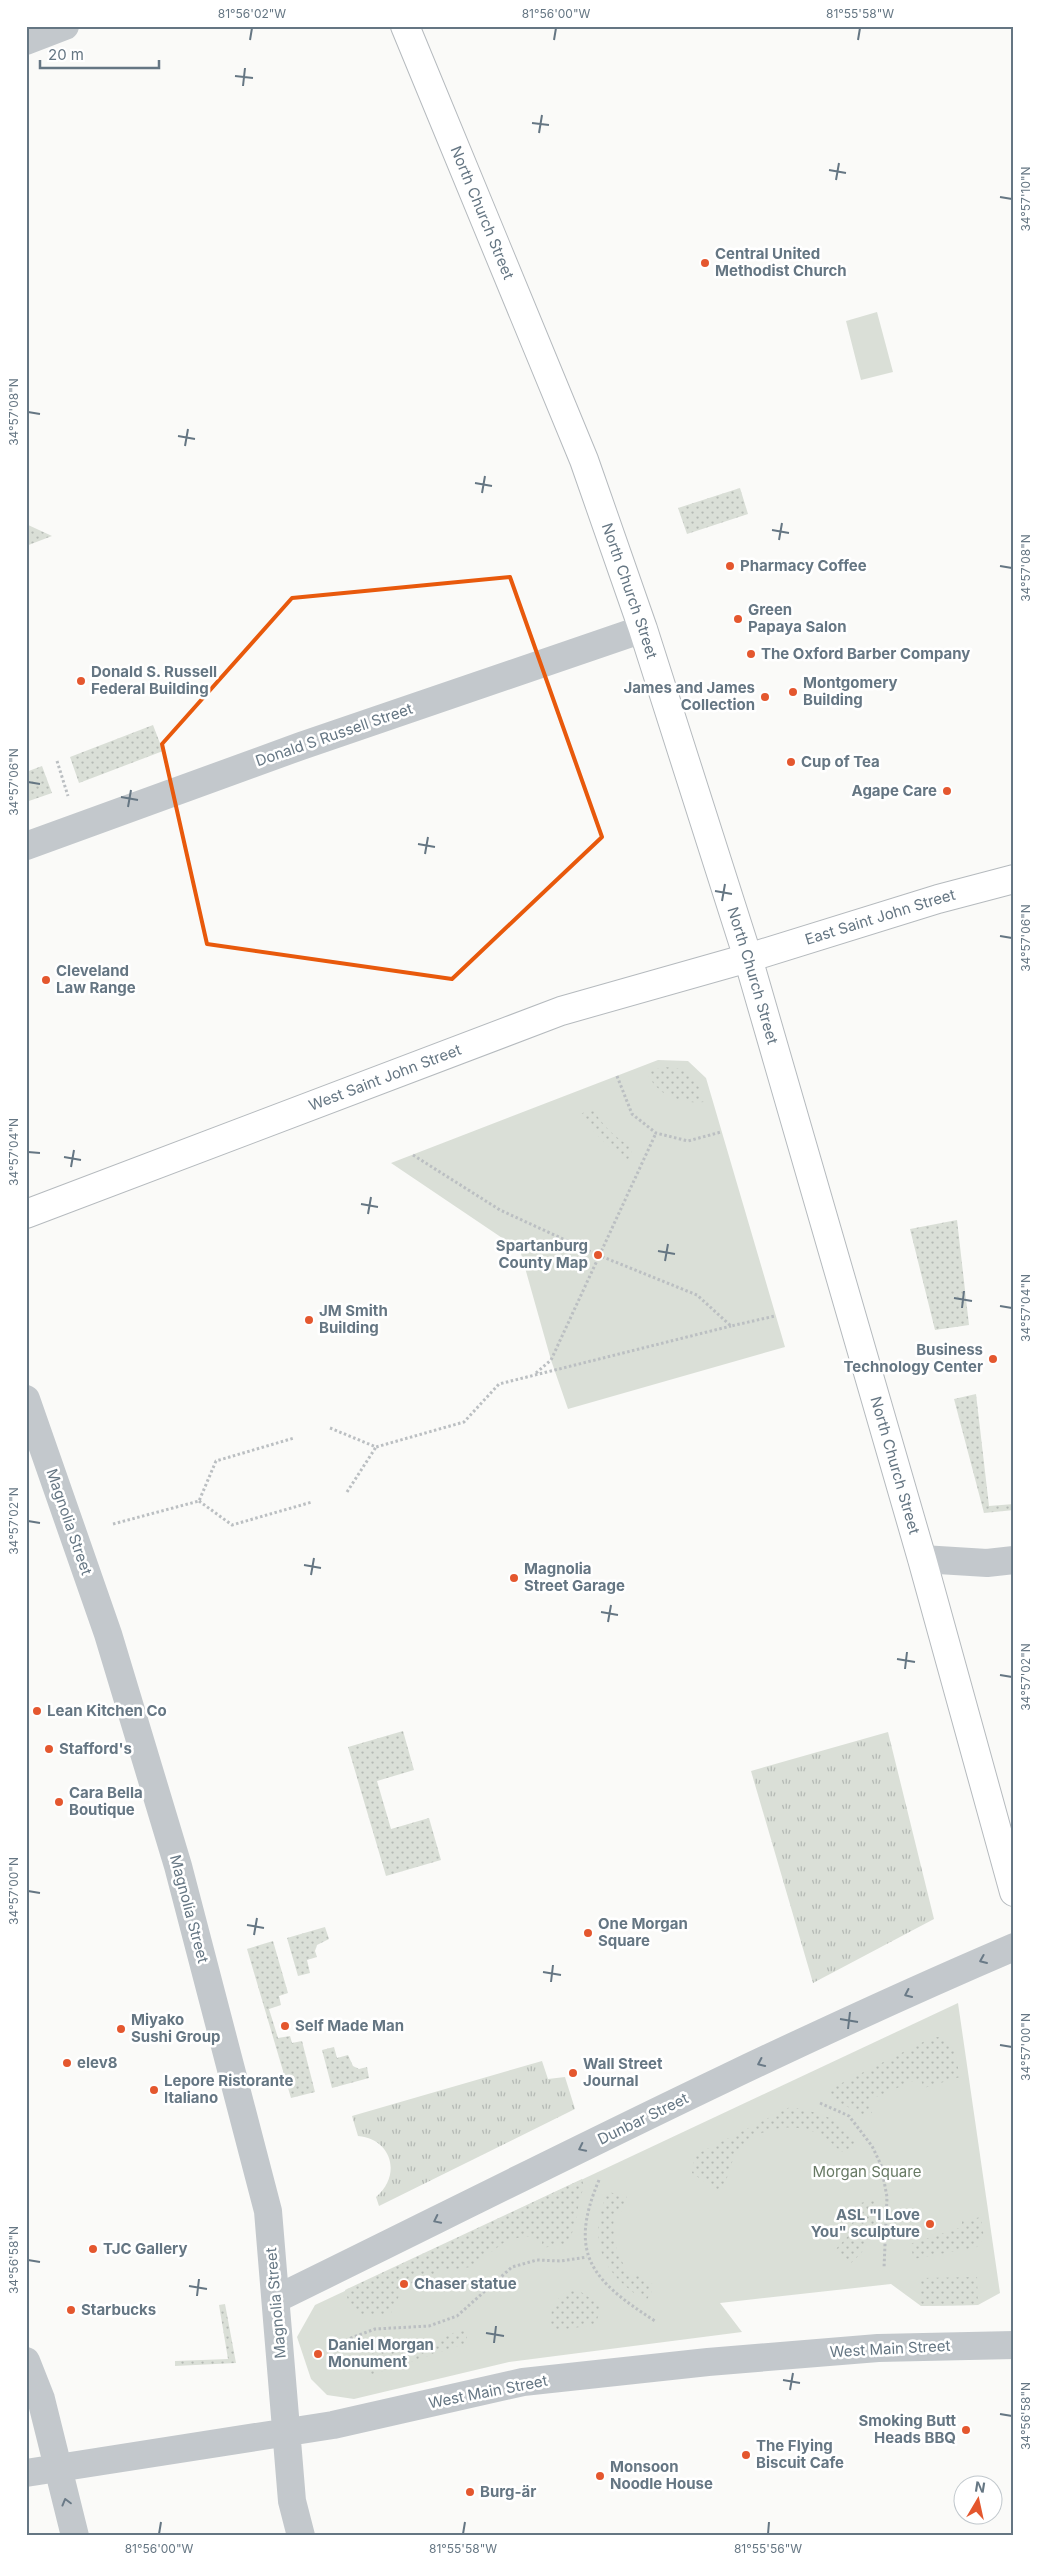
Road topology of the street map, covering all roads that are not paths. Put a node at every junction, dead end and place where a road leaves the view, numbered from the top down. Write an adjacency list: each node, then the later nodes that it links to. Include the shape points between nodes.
1 (65, 26): 3 (street)
2 (405, 26): 4 (main road, North Church Street, via 576,442)
3 (26, 41)
4 (643, 629): 5 (street, Donald S Russell Street, via 292,749); 7 (main road, North Church Street)
5 (26, 846)
6 (1014, 879): 7 (main road, East Saint John Street)
7 (748, 958): 8 (main road, West Saint John Street, via 561,1011); 10 (main road, North Church Street)
8 (26, 1214)
9 (26, 1399): 14 (street, Magnolia Street, via 108,1634 178,1866 268,2211)
10 (922, 1559): 11 (street, via 987,1563); 12 (main road, North Church Street)
11 (1014, 1560)
12 (1014, 1892)
13 (1014, 1946): 14 (street, Dunbar Street, one-way to 14, via 643,2118)
14 (276, 2298): 17 (street, Magnolia Street)
15 (1014, 2345): 17 (street, West Main Street, via 878,2348 523,2382)
16 (26, 2361): 18 (street, via 41,2399)
17 (287, 2433): 18 (street, West Main Street); 21 (street, Magnolia Street, via 292,2501)
18 (57, 2468): 19 (street, West Main Street); 20 (street, one-way to 18)
19 (26, 2473)
20 (75, 2536)
21 (301, 2536)

